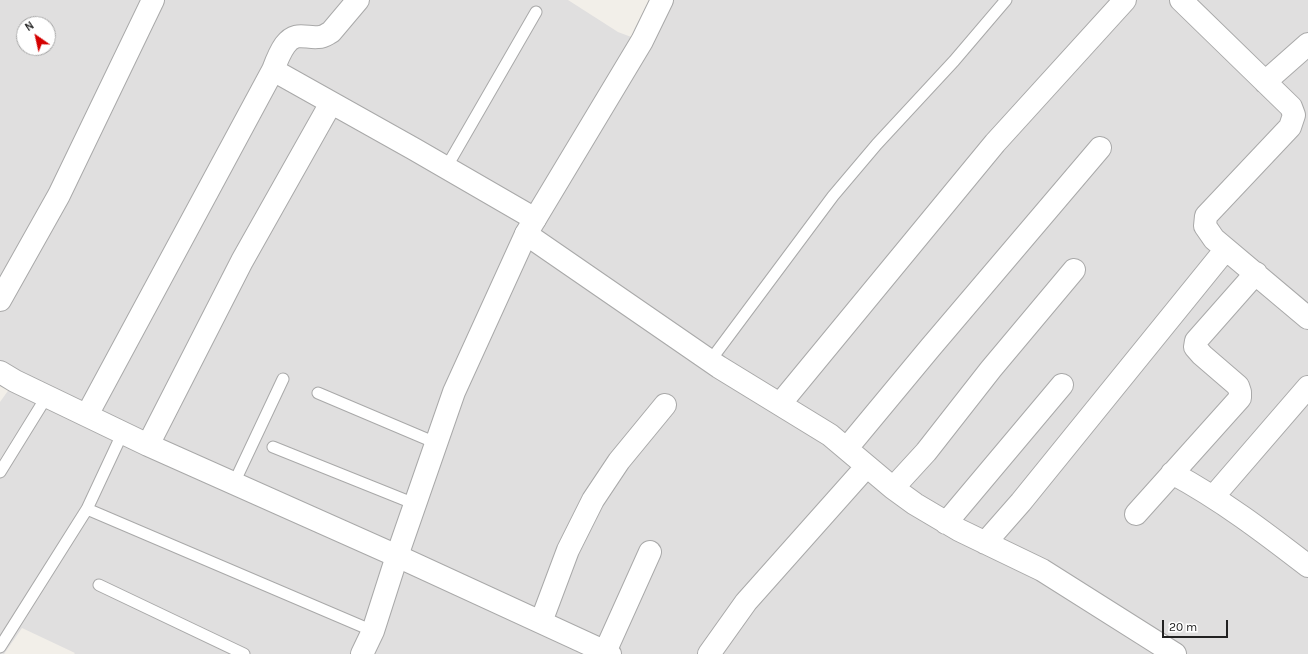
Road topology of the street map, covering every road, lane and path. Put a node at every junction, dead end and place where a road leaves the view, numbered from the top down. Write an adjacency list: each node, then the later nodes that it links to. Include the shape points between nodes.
1 (153, 0): 18 (street, via 59,195)
2 (358, 0): 9 (street, via 331,32 319,38 299,36 292,39 285,45)
3 (662, 0): 14 (street, via 642,41)
4 (1006, 0): 20 (lane, via 833,196)
5 (1125, 0): 27 (street, via 995,143)
6 (1181, 0): 10 (street)
7 (536, 12): 13 (lane)
8 (1304, 54): 10 (street)
9 (272, 70): 11 (street); 29 (street)
10 (1264, 82): 15 (street, via 1291,107 1294,116 1290,127 1206,216 1205,226 1214,239)
11 (331, 104): 13 (street); 32 (street, via 242,262)
12 (1100, 148): 34 (street)
13 (446, 168): 14 (street)
14 (530, 226): 20 (street); 31 (street, via 454,392)
15 (1226, 249): 17 (street); 45 (street, via 1021,502)
16 (1074, 270): 39 (street, via 926,452)
17 (1256, 273): 19 (street); 37 (street, via 1196,341 1195,347 1238,386 1240,398)
18 (0, 300)
19 (1308, 318)
20 (710, 361): 27 (street)
21 (0, 372): 26 (street)
22 (283, 379): 38 (lane)
23 (1062, 385): 44 (street)
24 (1308, 387): 40 (street)
25 (318, 393): 31 (lane)
26 (47, 396): 29 (street); 36 (lane)
27 (780, 404): 34 (street)
28 (665, 405): 50 (street, via 619,461 593,500 568,550)
29 (87, 415): 30 (street)
30 (123, 432): 32 (street); 42 (lane)
31 (436, 442): 41 (street)
32 (148, 445): 38 (street)
33 (273, 447): 41 (lane)
34 (847, 448): 35 (street)
35 (866, 466): 39 (street); 57 (street, via 746,602)
36 (0, 472)
37 (1172, 473): 40 (street); 43 (street)
38 (234, 483): 47 (street)
39 (893, 488): 44 (street)
40 (1213, 497): 48 (street)
41 (415, 504): 47 (street)
42 (87, 510): 51 (lane); 52 (lane)
43 (1136, 514)
44 (946, 523): 45 (street)
45 (985, 542): 53 (street, via 1042,570)
46 (650, 552): 54 (street)
47 (397, 556): 50 (street); 51 (street)
48 (1308, 566)
49 (99, 585): 55 (lane)
50 (541, 622): 54 (street)
51 (373, 632): 56 (street)
52 (0, 647)
53 (1163, 651)
54 (608, 653)
55 (244, 654)
56 (362, 654)
57 (708, 654)

